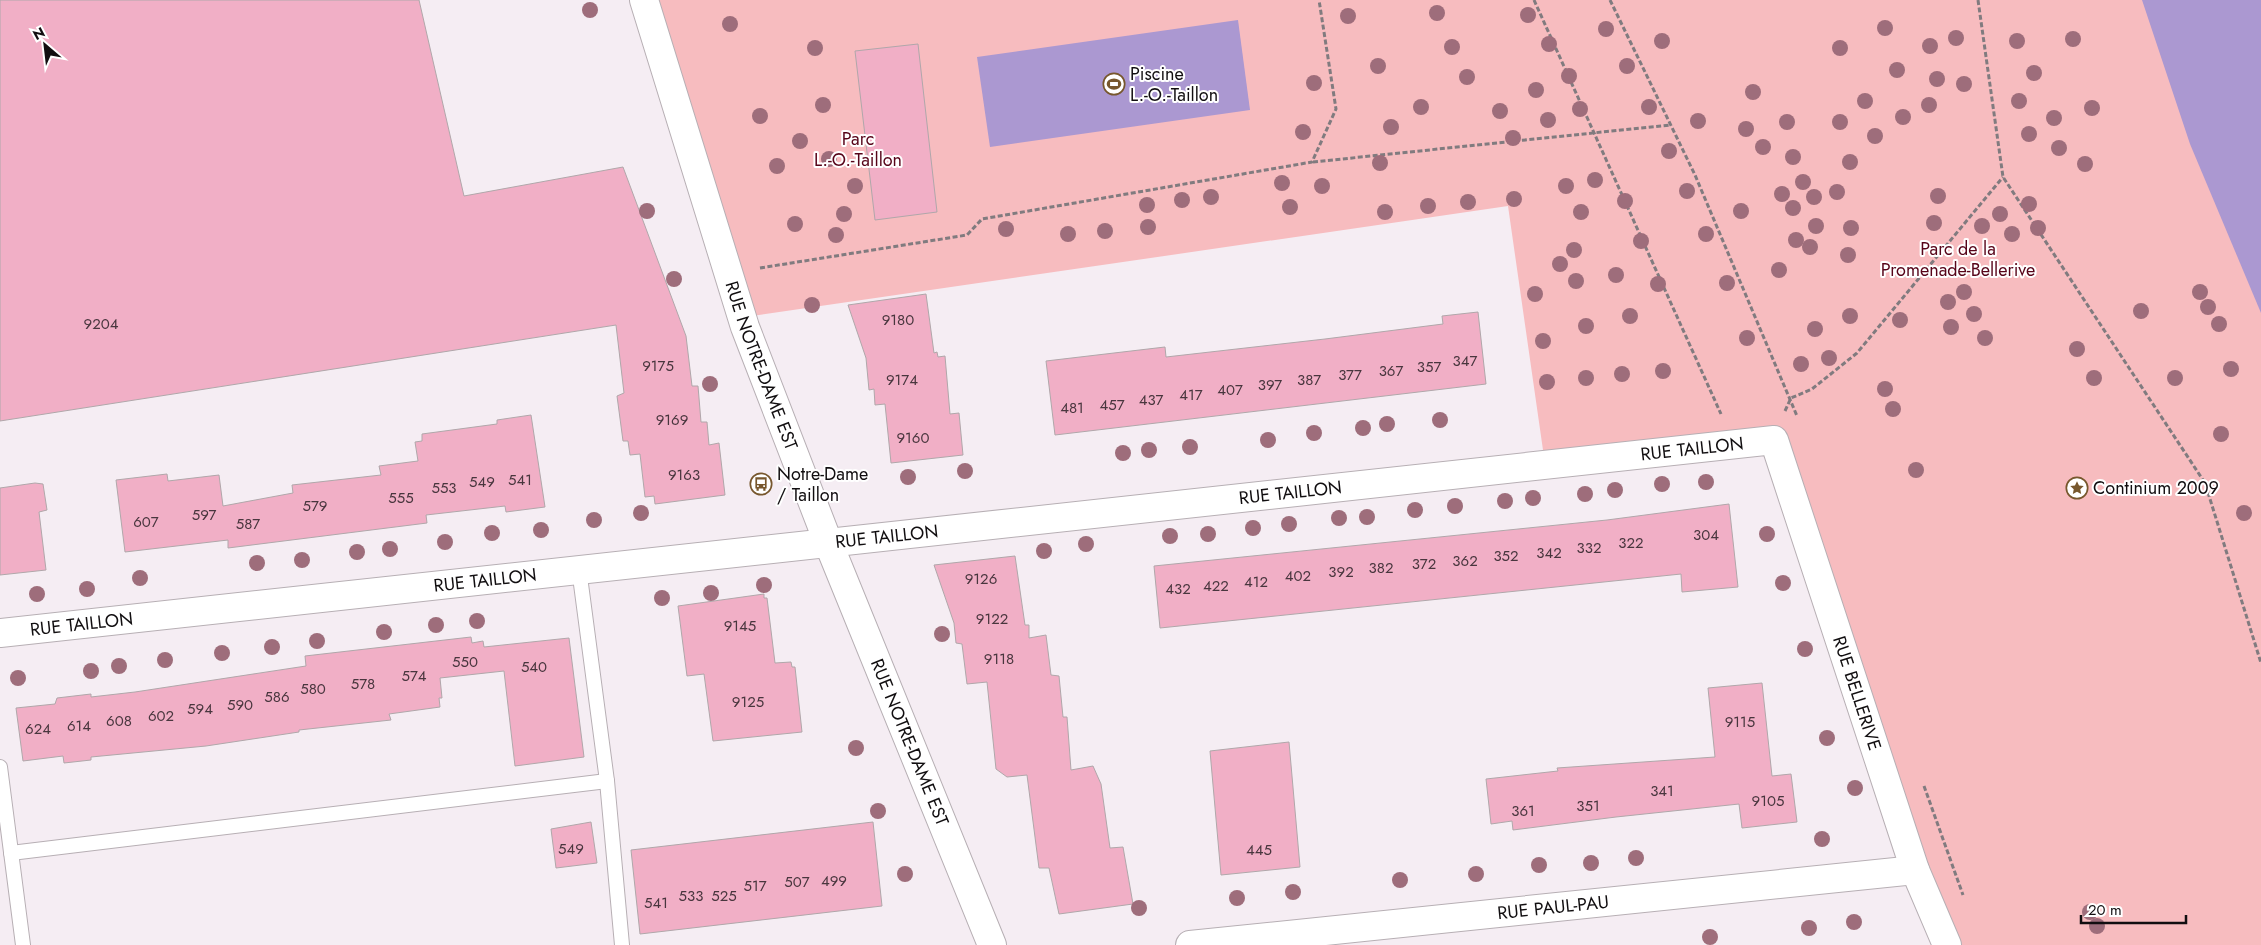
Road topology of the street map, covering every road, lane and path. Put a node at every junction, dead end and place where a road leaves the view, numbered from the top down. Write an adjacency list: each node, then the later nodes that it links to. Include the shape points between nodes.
1 (644, 0): 9 (street, RUE NOTRE-DAME EST)
2 (1319, 0): 7 (path, via 1336,109)
3 (1534, 0): 6 (path)
4 (1978, 0): 8 (path)
5 (1670, 125): 6 (path)
6 (1595, 132): 7 (path); 11 (path)
7 (1312, 162): 9 (path, via 982,219 967,235)
8 (2003, 176): 10 (path, via 1857,353 1812,389 1790,398); 15 (path, via 2205,483)
9 (728, 274): 12 (street, RUE NOTRE-DAME EST, via 744,327)
10 (1774, 440): 11 (street, RUE TAILLON); 19 (street, RUE BELLERIVE)
11 (1734, 444): 12 (street, RUE TAILLON)
12 (828, 542): 13 (street, RUE TAILLON); 23 (street, RUE NOTRE-DAME EST)
13 (579, 570): 14 (street, RUE TAILLON); 17 (lane)
14 (0, 633)
15 (2261, 663)
16 (0, 767): 18 (lane)
17 (606, 781): 18 (lane); 22 (lane)
18 (11, 853): 21 (lane)
19 (1915, 870): 20 (street, RUE PAUL-PAU); 25 (street, RUE BELLERIVE)
20 (1282, 940): 24 (street, RUE PAUL-PAU)
21 (24, 945)
22 (622, 945)
23 (992, 945)
24 (1190, 945)
25 (1947, 945)

